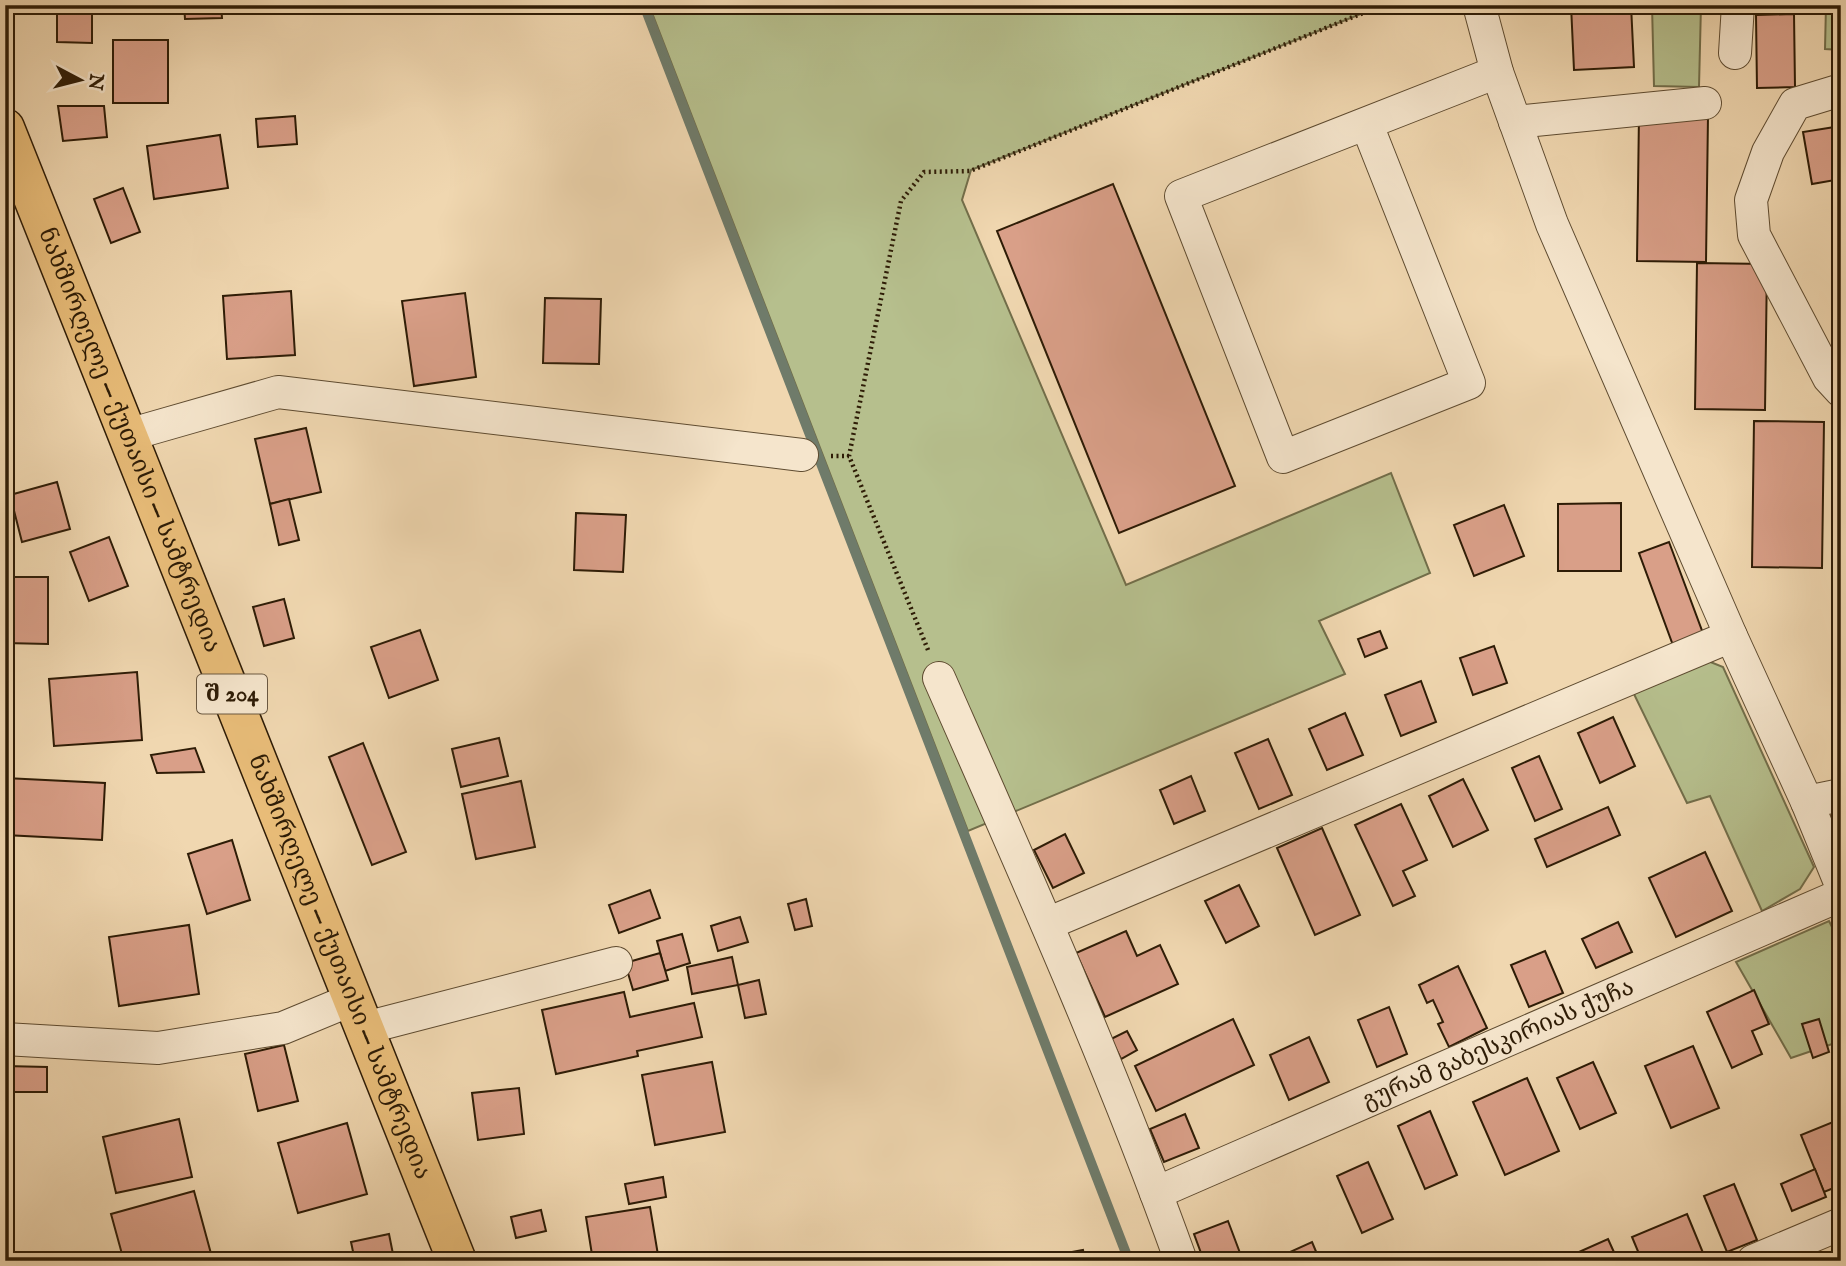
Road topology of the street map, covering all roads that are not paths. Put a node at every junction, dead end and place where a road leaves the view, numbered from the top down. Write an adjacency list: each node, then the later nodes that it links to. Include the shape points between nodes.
1 (1479, 5): 4 (street)
2 (1738, 5): 3 (street)
3 (1735, 53)
4 (1497, 72): 7 (street); 8 (street)
5 (1841, 90): 10 (street, via 1795,104 1768,152 1751,200 1754,235 1829,378)
6 (1705, 103): 7 (street)
7 (1515, 122): 13 (street, via 1552,224)
8 (1367, 125): 8 (street, via 1181,196 1283,457 1469,383)
9 (5, 128): 11 (main road, ნახშირღელე — ქუთაისი — სამტრედია / შ 204)
10 (1841, 391)
11 (128, 435): 12 (street, via 278,392); 21 (main road, ნახშირღელე — ქუთაისი — სამტრედია / შ 204)
12 (802, 455)
13 (1731, 636): 16 (street); 19 (street)
14 (939, 678): 19 (street)
15 (1841, 795): 16 (street)
16 (1807, 802): 17 (street)
17 (1841, 885)
18 (1841, 895): 23 (street, გურამ გაბესკირიას ქუჩა)
19 (1047, 924): 23 (street)
20 (616, 963): 21 (street)
21 (359, 1013): 22 (street, via 158,1048); 25 (main road, ნახშირღელე — ქუთაისი — სამტრედია / შ 204)
22 (5, 1039)
23 (1156, 1192): 26 (street)
24 (1841, 1224): 27 (street)
25 (457, 1261)
26 (1181, 1261)
27 (1753, 1261)

